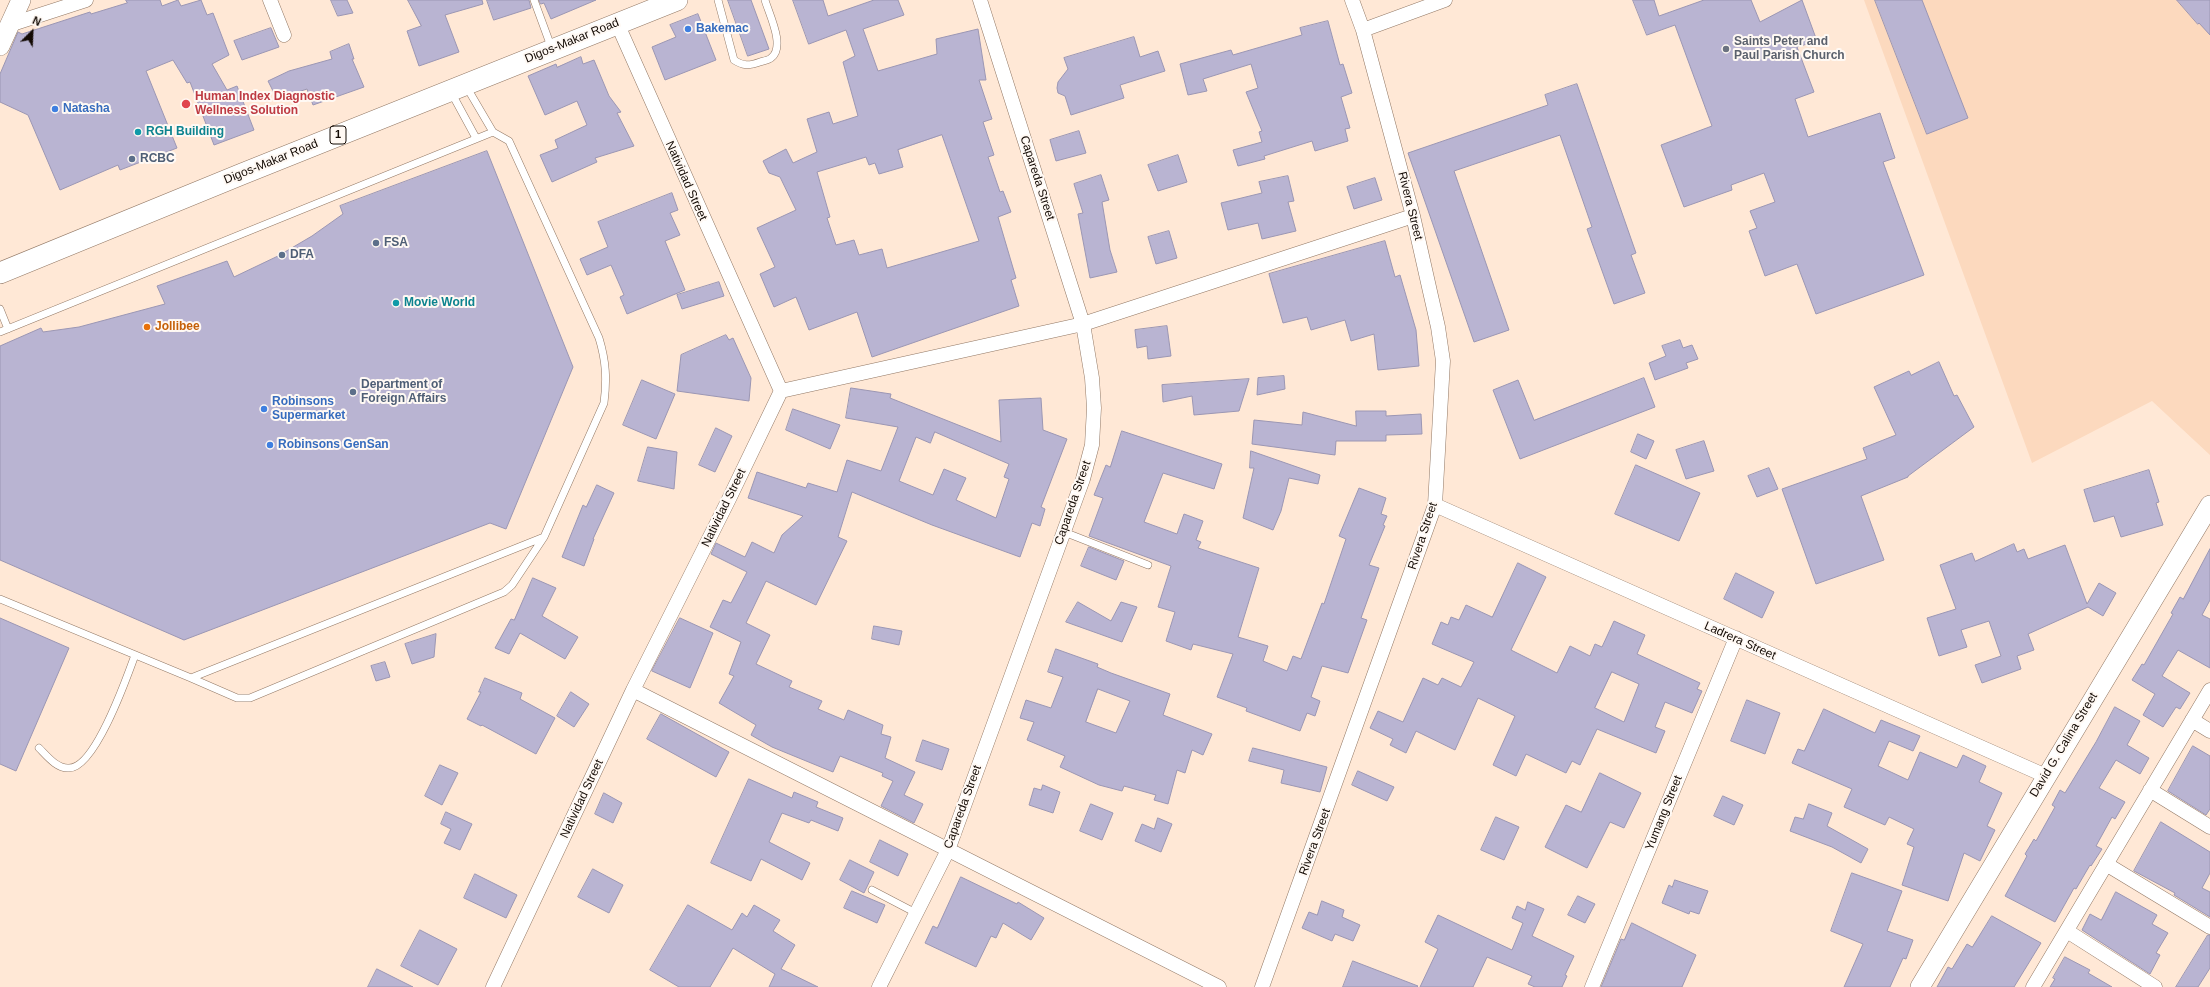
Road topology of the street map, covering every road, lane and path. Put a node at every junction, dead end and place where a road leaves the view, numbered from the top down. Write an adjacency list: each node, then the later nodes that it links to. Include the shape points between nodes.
1 (21, 0): 12 (street)
2 (86, 0): 12 (street)
3 (270, 0): 14 (street)
4 (534, 0): 16 (lane)
5 (677, 0): 11 (main road, Digos-Makar Road / 1)
6 (718, 0): 7 (lane, via 734,60 750,66 771,58 776,52 777,37)
7 (765, 0)
8 (980, 0): 23 (street, Capareda Street)
9 (1352, 0): 13 (street, Rivera Street)
10 (1445, 0): 13 (street)
11 (617, 23): 16 (main road, Digos-Makar Road / 1); 26 (street, Natividad Street)
12 (9, 25): 15 (street)
13 (1363, 30): 20 (street, Rivera Street)
14 (284, 35)
15 (0, 46)
16 (552, 49): 17 (main road, Digos-Makar Road / 1)
17 (458, 87): 18 (lane); 19 (lane); 21 (main road, Digos-Makar Road / 1)
18 (493, 132): 19 (lane); 30 (lane, via 509,141 599,338 606,360 604,403)
19 (476, 138): 24 (lane)
20 (1413, 216): 23 (street); 27 (street, Rivera Street, via 1443,361)
21 (0, 273)
22 (0, 309): 24 (lane)
23 (1083, 324): 26 (street); 29 (street, Capareda Street, via 1092,378 1092,445)
24 (8, 329): 25 (lane)
25 (0, 332)
26 (780, 391): 36 (street, Natividad Street)
27 (1435, 505): 33 (street, Ladrera Street); 53 (street, Rivera Street)
28 (2210, 505): 41 (street, David G. Calina Street)
29 (1064, 532): 31 (lane); 44 (street, Capareda Street)
30 (544, 537): 35 (lane); 35 (lane, via 512,585 504,592 250,698 238,698)
31 (1148, 565)
32 (0, 599): 34 (lane)
33 (1736, 638): 41 (street, Ladrera Street); 54 (street, Yumang Street)
34 (135, 655): 35 (lane); 40 (lane, via 104,729 82,763 70,768 62,767)
35 (191, 678)
36 (633, 690): 44 (street); 50 (street, Natividad Street)
37 (2210, 690): 38 (street)
38 (2192, 720): 39 (street); 42 (street)
39 (2210, 731)
40 (39, 748)
41 (2046, 776): 55 (street, David G. Calina Street)
42 (2150, 790): 43 (street); 45 (street)
43 (2210, 827)
44 (948, 850): 47 (street, Capareda Street); 52 (street)
45 (2106, 864): 48 (street); 49 (street)
46 (872, 890): 47 (lane)
47 (916, 913): 51 (street, Capareda Street)
48 (2210, 927)
49 (2067, 932): 56 (street); 57 (street)
50 (493, 987)
51 (879, 987)
52 (1219, 987)
53 (1262, 987)
54 (1592, 987)
55 (1920, 987)
56 (2032, 987)
57 (2155, 987)

